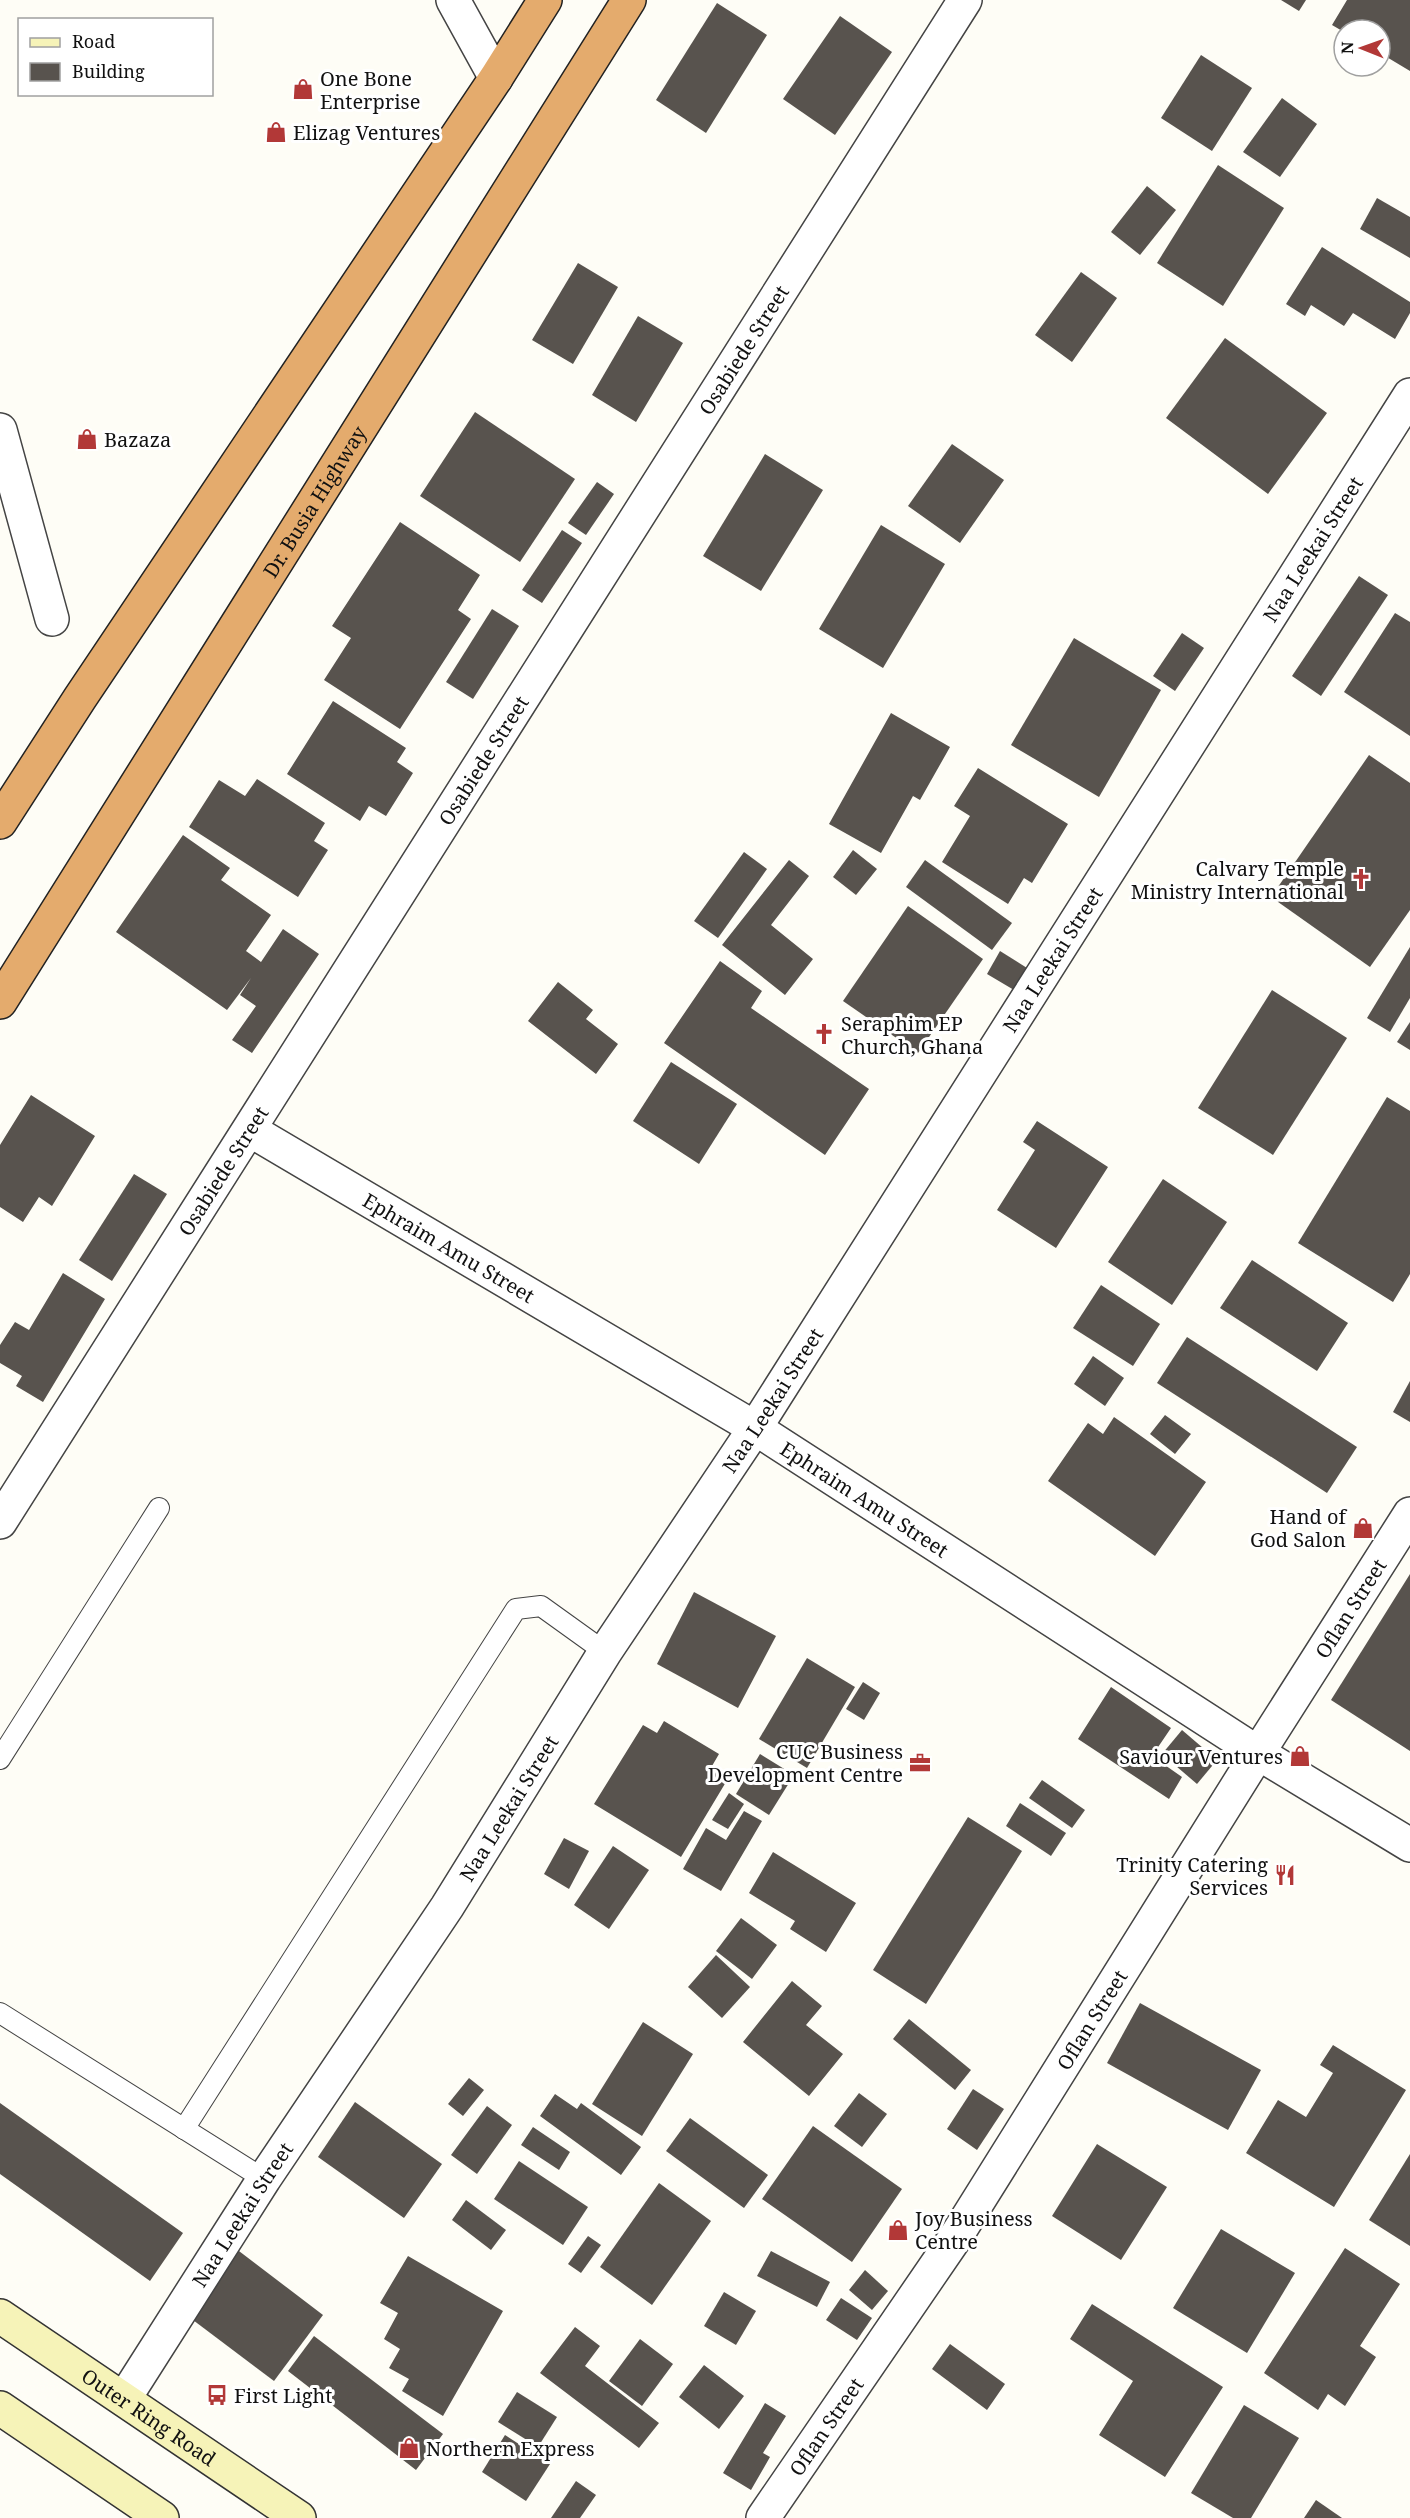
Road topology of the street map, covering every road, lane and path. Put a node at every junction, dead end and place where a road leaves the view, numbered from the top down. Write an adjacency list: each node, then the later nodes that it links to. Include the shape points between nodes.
1 (453, 0): 5 (street)
2 (545, 0): 5 (highway)
3 (629, 0): 10 (highway, Dr. Busia Highway)
4 (965, 0): 11 (street, Osabiede Street)
5 (496, 78): 9 (highway)
6 (1410, 395): 12 (street, Naa Leekai Street)
7 (0, 430): 8 (street)
8 (52, 619)
9 (0, 822)
10 (0, 1002)
11 (250, 1130): 12 (street, Ephraim Amu Street); 15 (street, Osabiede Street)
12 (755, 1428): 16 (street, Naa Leekai Street); 17 (street, Ephraim Amu Street)
13 (159, 1508): 18 (lane)
14 (1410, 1514): 17 (street, Oflan Street)
15 (0, 1522)
16 (605, 1652): 21 (lane, via 541,1606 516,1609); 22 (street, Naa Leekai Street, via 447,1907)
17 (1257, 1753): 19 (street, Ephraim Amu Street); 28 (street, Oflan Street, via 955,2238)
18 (0, 1759)
19 (1410, 1845)
20 (0, 2013): 21 (lane)
21 (184, 2129): 22 (lane)
22 (264, 2179): 24 (street, Naa Leekai Street)
23 (0, 2316): 24 (main road, Outer Ring Road)
24 (124, 2399): 27 (main road, Outer Ring Road)
25 (0, 2408): 26 (main road)
26 (162, 2518)
27 (299, 2518)
28 (763, 2518)

